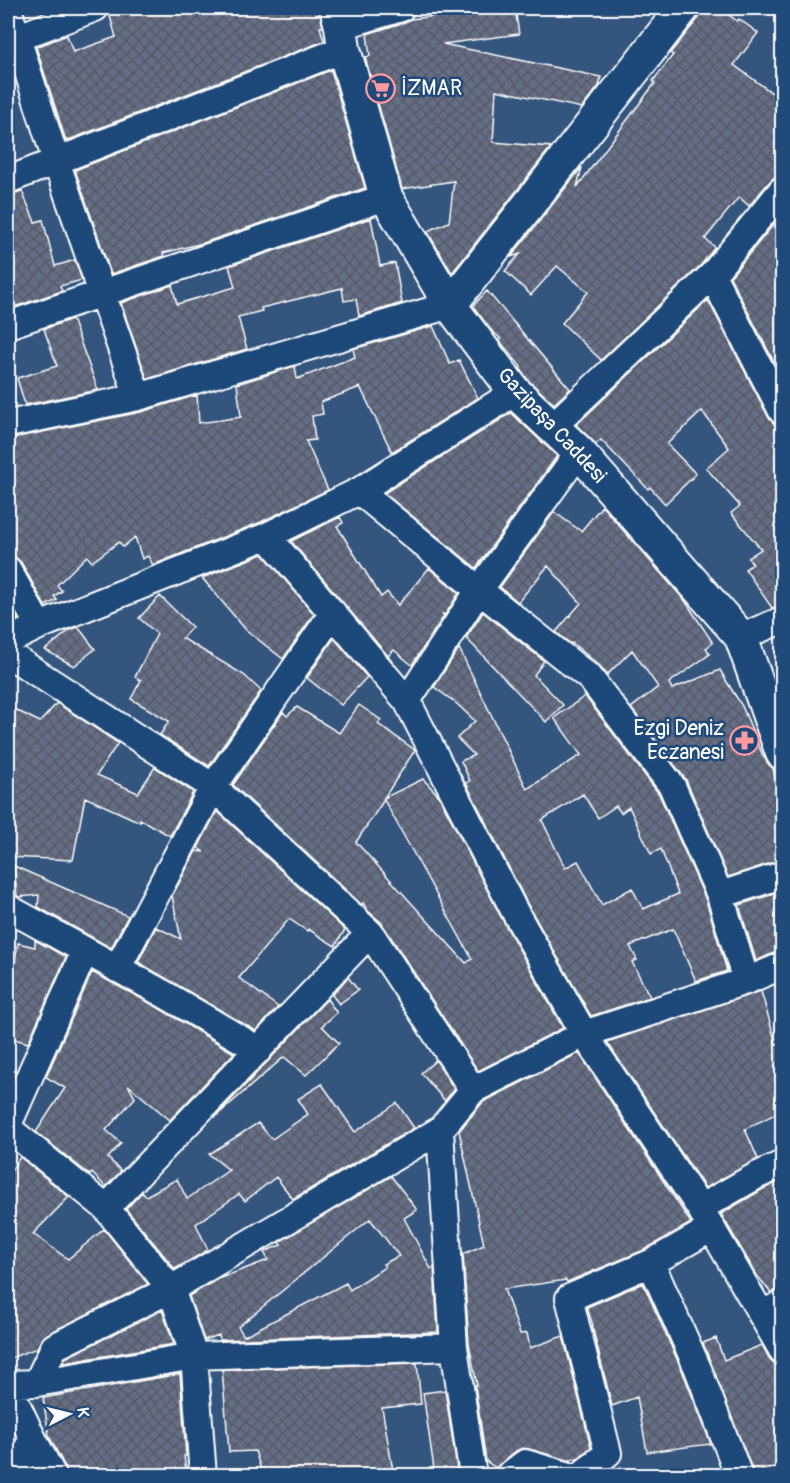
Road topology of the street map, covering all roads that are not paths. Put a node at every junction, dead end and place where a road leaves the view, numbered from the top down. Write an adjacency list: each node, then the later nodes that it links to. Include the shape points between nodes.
1 (95, 8): 6 (street)
2 (401, 8): 5 (street)
3 (683, 8): 13 (street)
4 (8, 9): 6 (street)
5 (340, 28): 7 (street); 10 (street, Gazipaşa Caddesi)
6 (12, 39): 7 (street)
7 (56, 161): 8 (street); 12 (street)
8 (8, 180)
9 (783, 189): 11 (street)
10 (386, 196): 12 (street); 13 (street, Gazipaşa Caddesi)
11 (712, 275): 17 (street); 19 (street)
12 (102, 293): 14 (street); 16 (street)
13 (450, 305): 15 (street, Gazipaşa Caddesi); 16 (street)
14 (8, 325)
15 (515, 392): 19 (street, Gazipaşa Caddesi); 21 (street)
16 (138, 397): 18 (street)
17 (783, 411)
18 (8, 424)
19 (552, 427): 20 (street, Gazipaşa Caddesi)
20 (579, 452): 24 (street); 28 (street, Gazipaşa Caddesi)
21 (359, 491): 22 (street); 24 (street)
22 (267, 536): 25 (street); 27 (street)
23 (8, 570): 27 (street)
24 (479, 590): 31 (street); 35 (street, via 590,678 672,786)
25 (333, 613): 31 (street); 33 (street)
26 (783, 620): 28 (street)
27 (39, 626): 29 (street)
28 (741, 637): 32 (street, Gazipaşa Caddesi)
29 (8, 641)
30 (8, 654): 33 (street)
31 (407, 701): 42 (street, via 515,912)
32 (783, 753)
33 (213, 787): 37 (street); 40 (street)
34 (783, 876): 35 (street)
35 (720, 895): 41 (street)
36 (8, 908): 38 (street)
37 (370, 933): 43 (street); 45 (street)
38 (85, 951): 40 (street); 44 (street)
39 (783, 966): 41 (street)
40 (117, 969): 43 (street)
41 (746, 981): 42 (street)
42 (584, 1034): 45 (street); 50 (street)
43 (259, 1050): 49 (street)
44 (18, 1074): 46 (street)
45 (473, 1090): 47 (street)
46 (8, 1127): 49 (street)
47 (440, 1130): 52 (street); 54 (street)
48 (783, 1164): 50 (street, via 756,1176)
49 (106, 1208): 52 (street)
50 (706, 1218): 51 (street); 53 (street)
51 (651, 1263): 66 (street, via 569,1298 608,1453); 67 (street)
52 (171, 1289): 56 (street); 57 (street, via 54,1347)
53 (772, 1309): 55 (street)
54 (454, 1347): 56 (street); 63 (street)
55 (783, 1350)
56 (194, 1356): 57 (street); 62 (street)
57 (37, 1383): 58 (street)
58 (8, 1385): 59 (street)
59 (33, 1439): 60 (street); 61 (street)
60 (11, 1476)
61 (53, 1476)
62 (203, 1476)
63 (473, 1476)
64 (508, 1476): 65 (street, via 525,1463)
65 (569, 1476)
66 (580, 1476)
67 (739, 1476)

